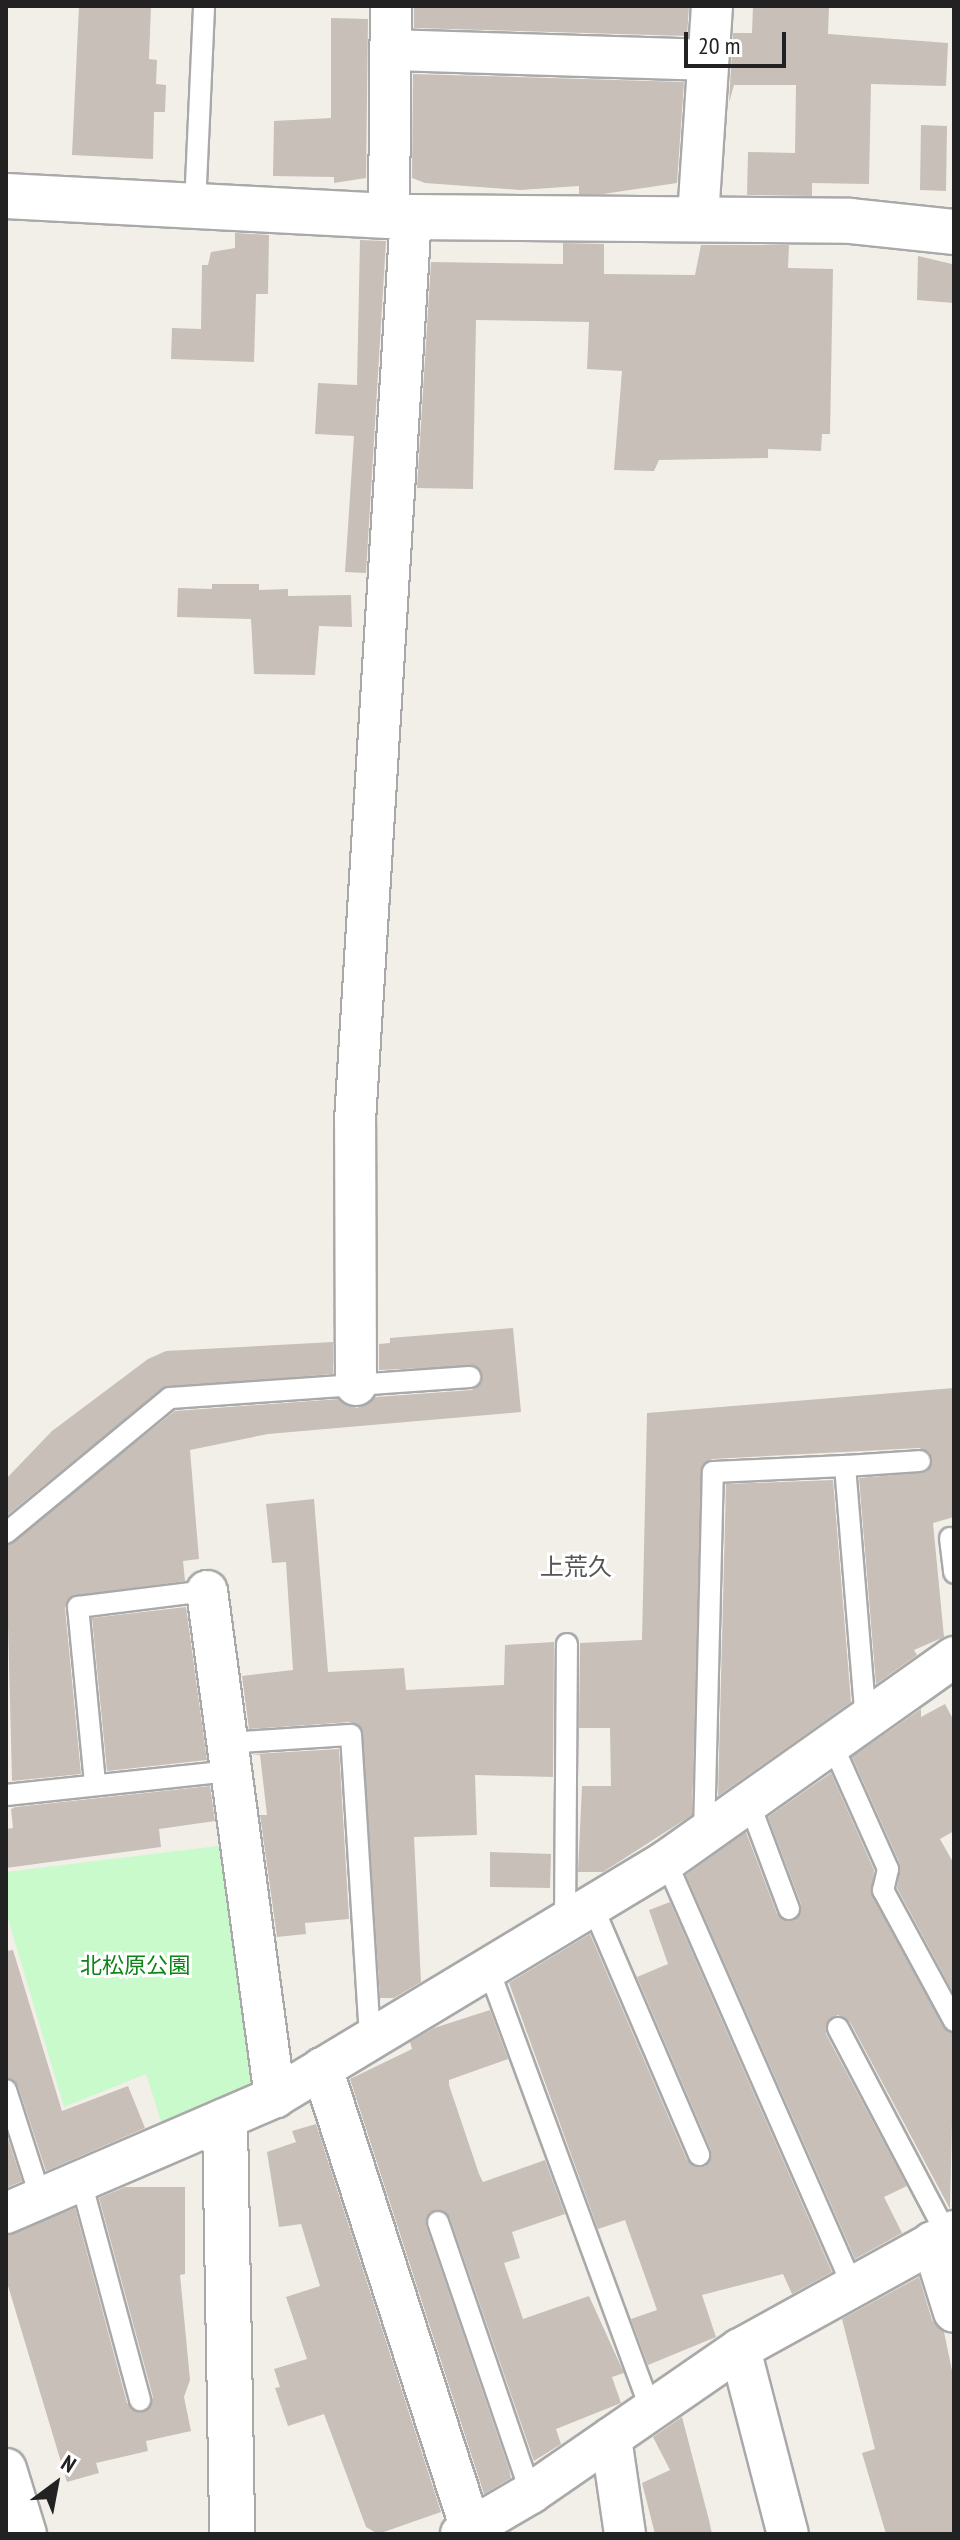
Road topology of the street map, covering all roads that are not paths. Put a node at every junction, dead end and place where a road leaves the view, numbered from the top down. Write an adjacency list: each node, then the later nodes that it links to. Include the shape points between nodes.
1 (204, 6): 7 (lane)
2 (391, 6): 4 (street)
3 (712, 6): 5 (street)
4 (391, 50): 5 (street); 8 (street)
5 (707, 60): 9 (street)
6 (6, 196): 7 (street)
7 (195, 206): 8 (street)
8 (400, 216): 9 (street); 12 (street, via 355,1121)
9 (698, 217): 10 (street)
10 (954, 232)
11 (470, 1377): 12 (lane)
12 (356, 1385): 15 (lane, via 170,1398)
13 (920, 1461): 14 (lane)
14 (845, 1466): 21 (lane); 27 (lane, via 713,1472)
15 (6, 1533)
16 (950, 1538): 17 (lane)
17 (954, 1573)
18 (207, 1591): 23 (street); 24 (lane, via 78,1607)
19 (567, 1644): 30 (lane)
20 (954, 1657): 21 (street)
21 (866, 1722): 22 (street)
22 (833, 1746): 26 (street); 32 (lane, via 888,1869 883,1890)
23 (228, 1757): 24 (lane); 34 (lane, via 351,1735); 37 (street)
24 (95, 1783): 25 (lane)
25 (6, 1795)
26 (750, 1805): 27 (street); 29 (lane)
27 (704, 1835): 28 (street)
28 (666, 1861): 30 (street); 44 (lane)
29 (789, 1909)
30 (578, 1914): 31 (street); 39 (lane)
31 (489, 1970): 34 (street); 48 (lane)
32 (954, 2021)
33 (838, 2028): 43 (lane)
34 (370, 2040): 35 (street)
35 (322, 2068): 37 (street); 52 (street)
36 (6, 2090): 41 (lane)
37 (275, 2097): 38 (street)
38 (225, 2121): 40 (street); 54 (street)
39 (699, 2155)
40 (82, 2185): 41 (street); 47 (lane)
41 (24, 2206)
42 (438, 2222): 51 (lane)
43 (944, 2236): 44 (street); 45 (street)
44 (852, 2284): 46 (street)
45 (954, 2312)
46 (740, 2349): 48 (street); 56 (street)
47 (140, 2400)
48 (651, 2410): 49 (street)
49 (611, 2438): 51 (street); 55 (street)
50 (6, 2469): 53 (street)
51 (531, 2493): 52 (street)
52 (470, 2530)
53 (26, 2534)
54 (232, 2534)
55 (625, 2534)
56 (788, 2534)

